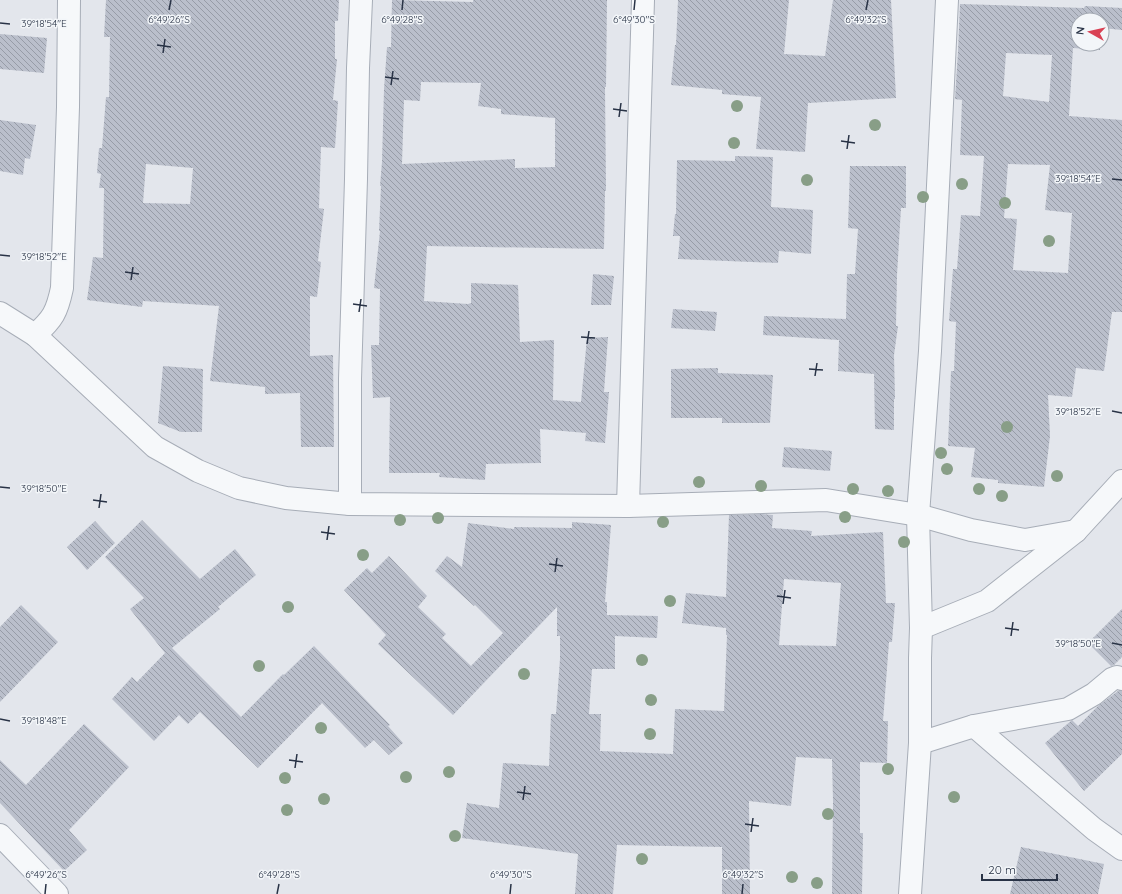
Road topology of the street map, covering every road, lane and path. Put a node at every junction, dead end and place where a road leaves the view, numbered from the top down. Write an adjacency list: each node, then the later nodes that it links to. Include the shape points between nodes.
1 (69, 0): 6 (street, via 62,288 58,307 52,318)
2 (361, 0): 8 (street, via 350,379)
3 (643, 0): 9 (street)
4 (947, 0): 10 (street, via 930,351)
5 (0, 313): 6 (street)
6 (35, 335): 8 (street, via 155,447 198,471 239,488 286,498)
7 (1122, 481): 11 (street)
8 (350, 504): 9 (street)
9 (628, 506): 10 (street, via 826,500)
10 (918, 515): 11 (street, via 971,530 1025,540); 12 (street)
11 (1076, 531): 12 (street, via 987,601)
12 (921, 628): 15 (street)
13 (1122, 679): 14 (street, via 1112,679 1094,694 1068,709)
14 (974, 726): 15 (street); 17 (street)
15 (920, 743): 19 (street)
16 (0, 835): 18 (street)
17 (1122, 849)
18 (57, 894)
19 (910, 894)

